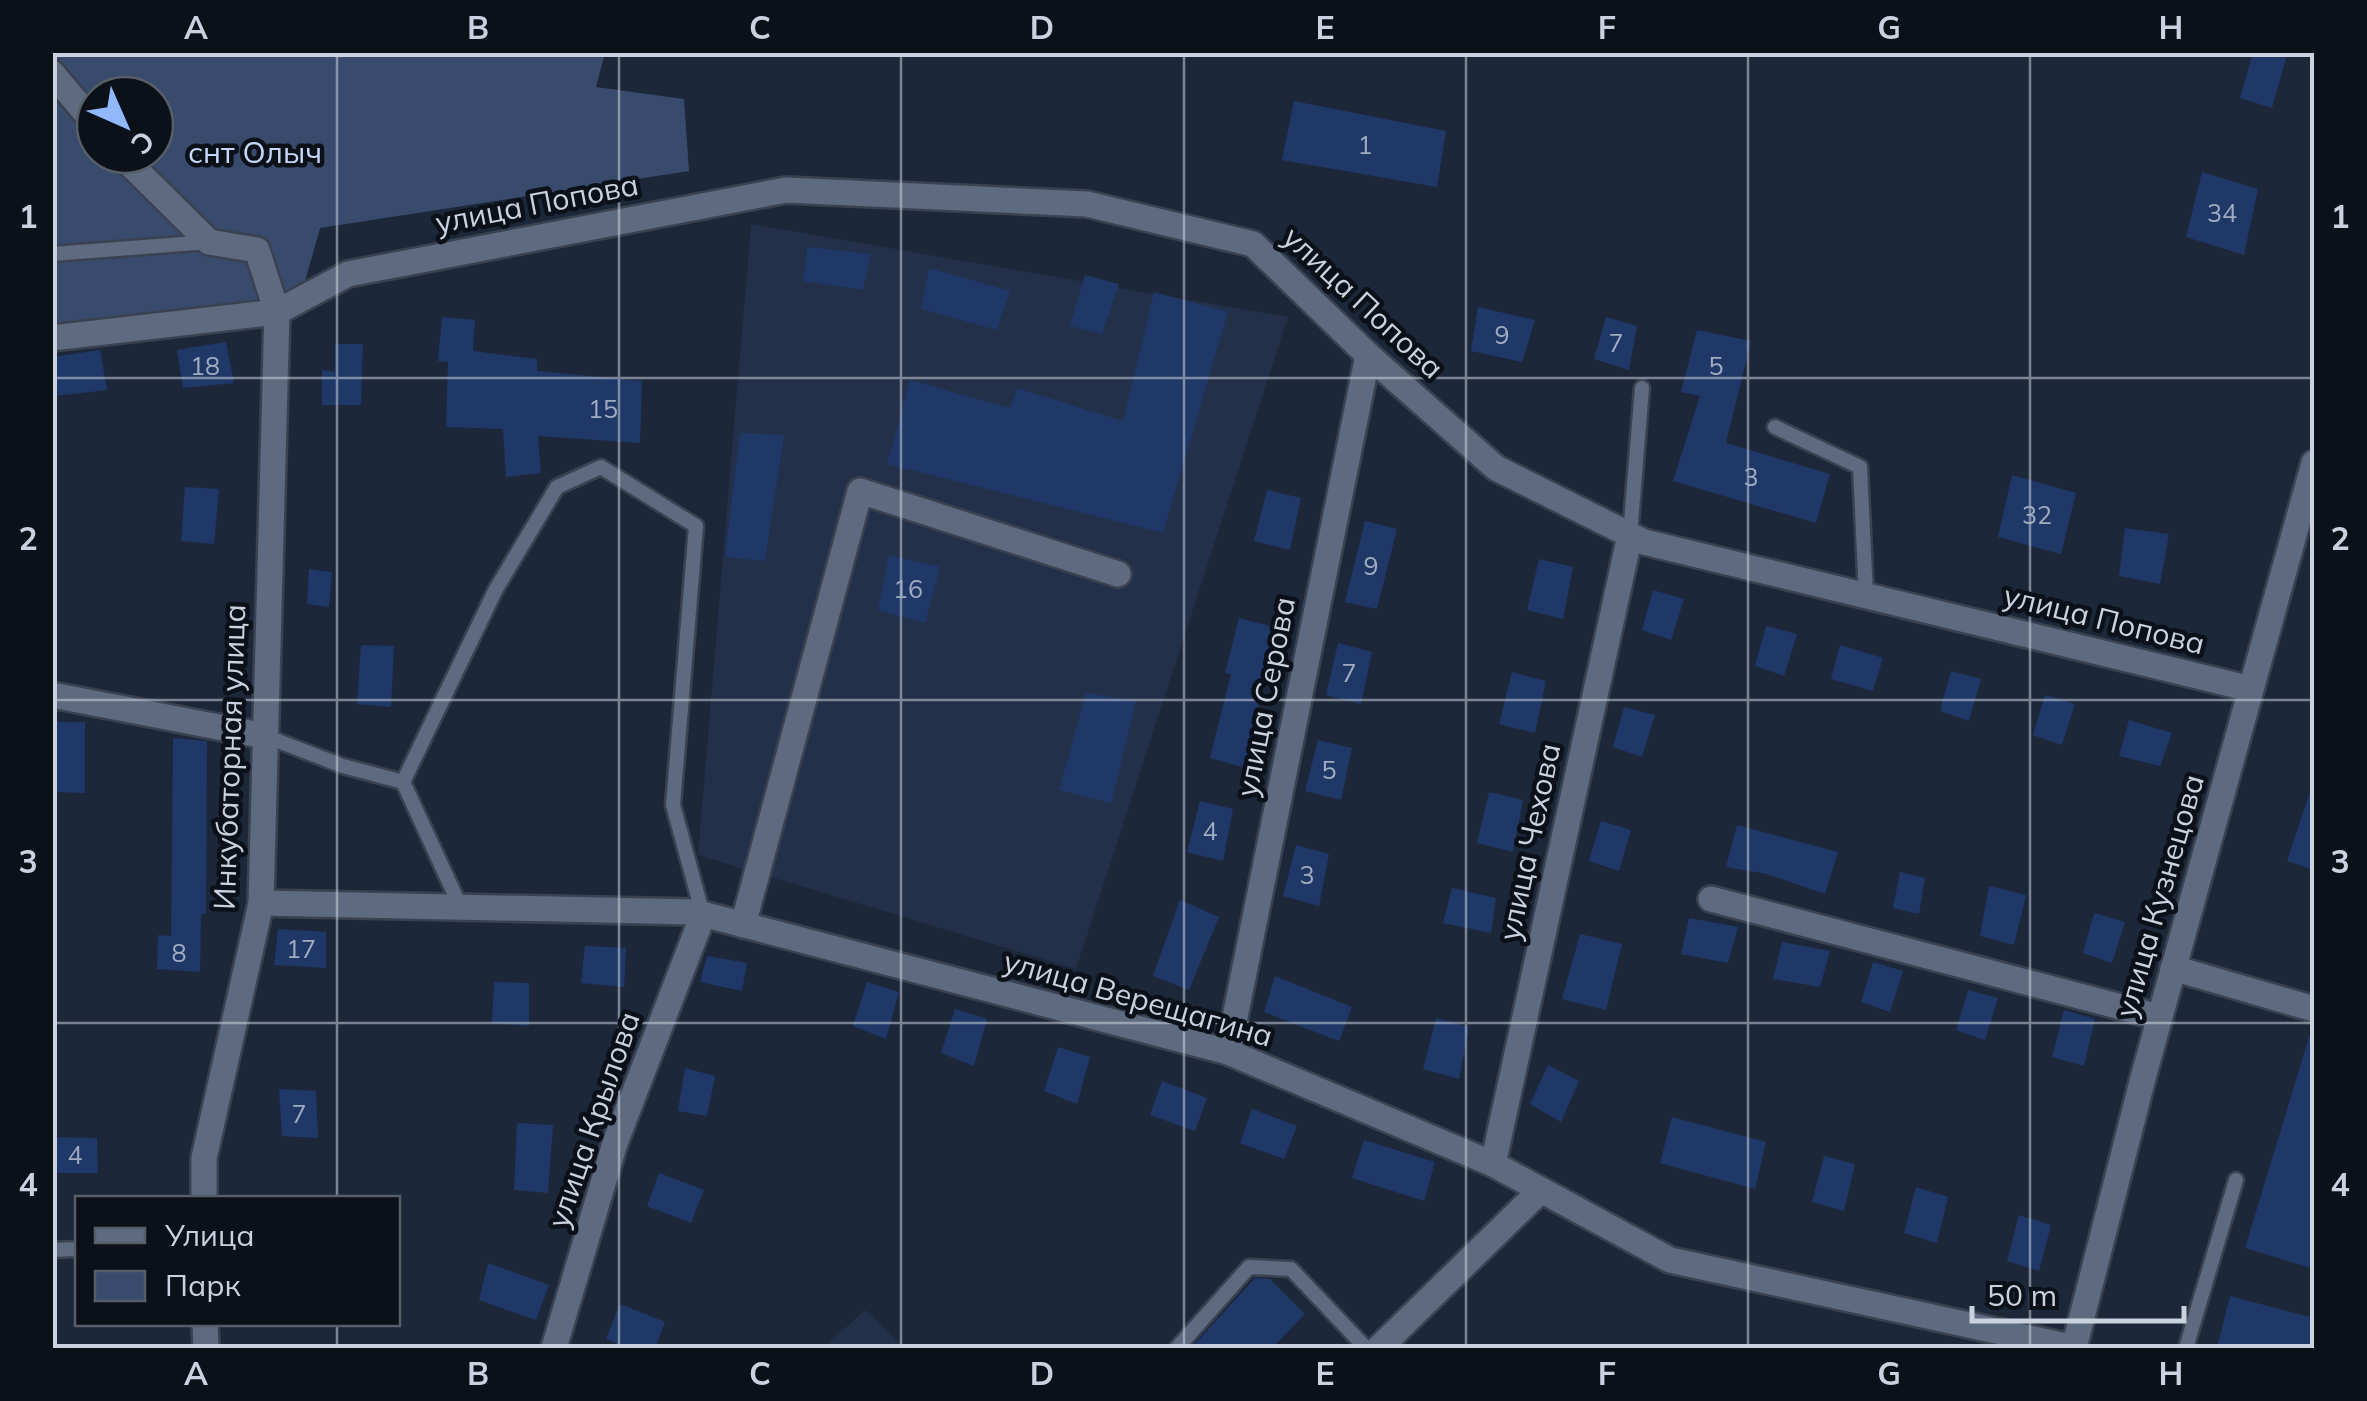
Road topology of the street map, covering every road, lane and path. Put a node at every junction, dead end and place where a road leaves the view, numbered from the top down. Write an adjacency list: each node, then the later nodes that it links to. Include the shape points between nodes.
1 (52, 74): 2 (street)
2 (75, 101)
3 (142, 175): 4 (street)
4 (209, 242): 5 (lane); 6 (street, Инкубаторная улица, via 258,250)
5 (52, 254)
6 (277, 312): 7 (street); 8 (street, улица Попова, via 348,274 805,190 1088,204 1253,244); 17 (street, Инкубаторная улица)
7 (52, 338)
8 (1368, 355): 12 (street, улица Попова, via 1496,468); 27 (street, улица Серова)
9 (1642, 388): 12 (lane)
10 (1775, 427): 14 (lane, via 1860,467)
11 (2314, 463): 15 (street, улица Кузнецова)
12 (1630, 535): 14 (street, улица Попова); 28 (street, улица Чехова)
13 (1118, 574): 23 (street, via 860,491)
14 (1866, 595): 15 (street, улица Попова)
15 (2251, 689): 24 (street, улица Кузнецова)
16 (52, 695): 17 (street)
17 (266, 736): 18 (lane); 20 (street, Инкубаторная улица)
18 (403, 782): 21 (lane); 22 (lane, via 496,589 557,487 601,467 696,526 673,805)
19 (1711, 899): 26 (street)
20 (261, 904): 21 (street, улица Верещагина); 31 (street, Инкубаторная улица, via 204,1158)
21 (462, 908): 22 (street, улица Верещагина)
22 (703, 914): 23 (street, улица Верещагина); 32 (street, улица Крылова, via 614,1143)
23 (743, 925): 27 (street, улица Верещагина)
24 (2173, 968): 25 (street); 26 (street, улица Кузнецова)
25 (2314, 1009)
26 (2160, 1017): 36 (street, улица Кузнецова)
27 (1228, 1052): 28 (street, улица Верещагина)
28 (1493, 1164): 30 (street, улица Верещагина)
29 (2236, 1180): 37 (lane)
30 (1541, 1190): 35 (street); 36 (street, улица Верещагина, via 1670,1260)
31 (204, 1196)
32 (554, 1348)
33 (1178, 1348): 34 (lane, via 1249,1267 1291,1269)
34 (1366, 1348)
35 (1379, 1348)
36 (2074, 1348)
37 (2186, 1348)

